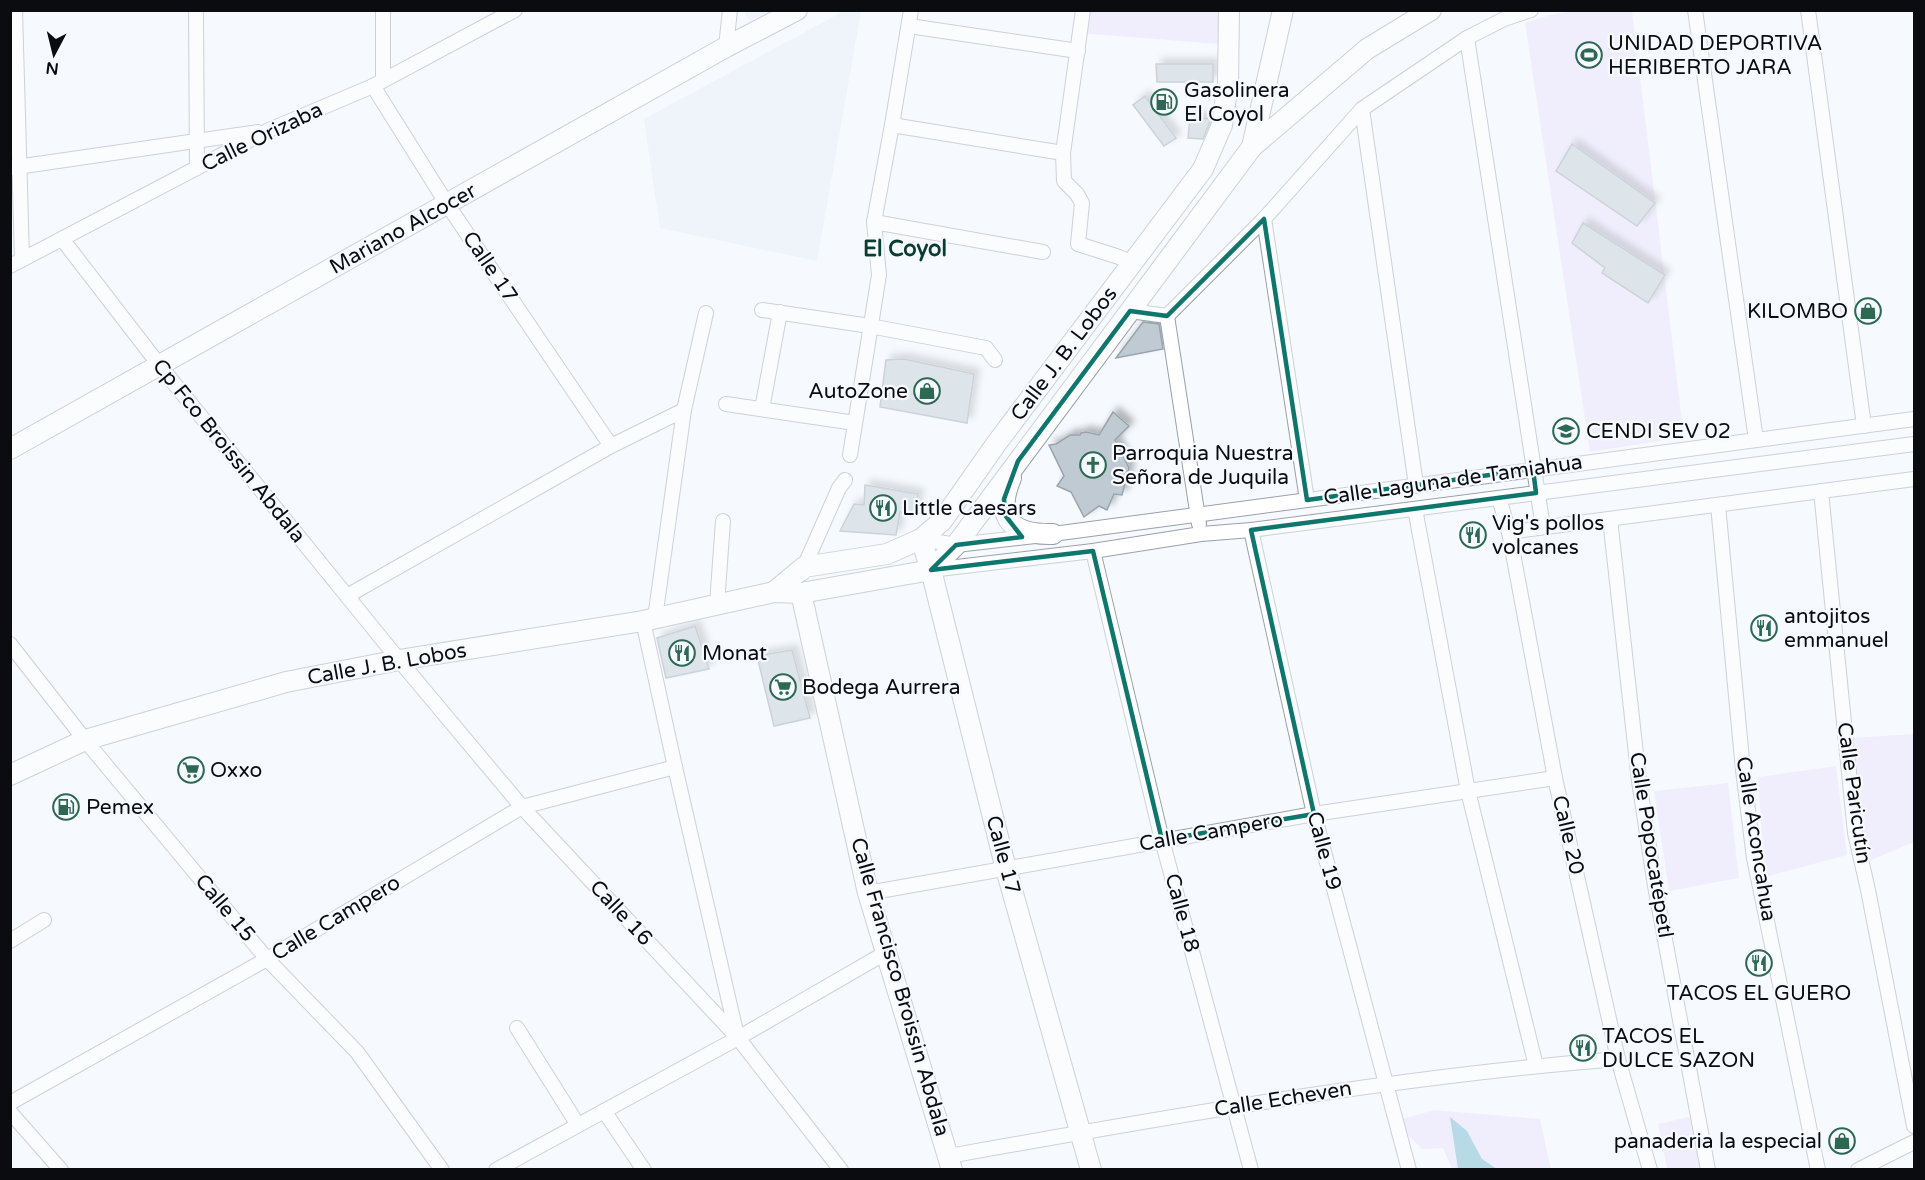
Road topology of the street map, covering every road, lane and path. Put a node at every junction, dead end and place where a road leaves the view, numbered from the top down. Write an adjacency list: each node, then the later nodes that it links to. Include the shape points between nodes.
1 (15, 10): 26 (street)
2 (196, 10): 23 (street)
3 (383, 10): 19 (street)
4 (515, 10): 19 (street, Calle Orizaba)
5 (730, 10): 17 (street)
6 (797, 10): 17 (main road, Mariano Alcocer)
7 (911, 10): 15 (street)
8 (1083, 10): 18 (street)
9 (1229, 10): 34 (main road, Calle J. B. Lobos, via 1228,82 1222,125 1203,169)
10 (1283, 10): 24 (main road)
11 (1431, 10): 24 (main road, via 1367,49)
12 (1531, 10): 16 (street)
13 (1695, 10): 49 (street)
14 (1808, 10): 48 (street)
15 (909, 26): 18 (street); 21 (street)
16 (1467, 38): 20 (street); 55 (street)
17 (726, 47): 28 (main road, Mariano Alcocer)
18 (1078, 51): 25 (street)
19 (378, 82): 22 (street, Calle Orizaba); 28 (street, Calle 17)
20 (1362, 109): 29 (street); 58 (street)
21 (892, 125): 25 (street); 30 (street)
22 (269, 130): 23 (street); 27 (street, Calle Orizaba)
23 (195, 141): 26 (street); 27 (street)
24 (1252, 147): 36 (main road, Calle J. B. Lobos)
25 (1063, 153): 34 (street, via 1064,181 1082,202 1078,244)
26 (15, 168): 33 (street)
27 (197, 168): 31 (street, Calle Orizaba)
28 (447, 204): 42 (main road, Mariano Alcocer); 51 (street, Calle 17)
29 (1264, 219): 39 (street); 62 (street)
30 (874, 222): 32 (street); 40 (street, via 879,275)
31 (62, 239): 33 (street, Calle Orizaba); 42 (street, Cp Fco Broissin Abdala)
32 (1044, 252)
33 (16, 263)
34 (1133, 263): 73 (main road, Calle J. B. Lobos, via 942,521)
35 (762, 310): 37 (street)
36 (1130, 310): 39 (street); 54 (main road, Calle J. B. Lobos)
37 (780, 312): 40 (street); 45 (street)
38 (706, 313): 44 (street)
39 (1167, 316): 65 (street)
40 (870, 326): 41 (street, via 986,348); 47 (street)
41 (995, 360)
42 (160, 366): 52 (main road, Mariano Alcocer); 80 (street, Cp Fco Broissin Abdala)
43 (726, 404): 45 (street)
44 (684, 410): 51 (street); 82 (street)
45 (762, 410): 47 (street)
46 (1914, 419): 48 (street, Calle Laguna de Tamiahua)
47 (855, 423): 53 (street)
48 (1864, 426): 49 (street, Calle Laguna de Tamiahua)
49 (1756, 440): 55 (street, Calle Laguna de Tamiahua)
50 (1914, 444): 60 (street, Calle Laguna de Tamiahua)
51 (611, 446): 80 (street)
52 (10, 449)
53 (850, 454)
54 (1018, 461): 71 (main road, via 1004,499 1007,520 1025,530); 74 (main road, Calle J. B. Lobos)
55 (1533, 469): 58 (street, Calle Laguna de Tamiahua); 60 (street)
56 (1914, 478): 59 (street)
57 (845, 480): 76 (street)
58 (1416, 485): 62 (street, Calle Laguna de Tamiahua)
59 (1821, 491): 63 (street); 109 (street, Calle Paricutín, via 1855,833)
60 (1536, 494): 61 (street, Calle Laguna de Tamiahua); 68 (street)
61 (1499, 498): 64 (street, Calle Laguna de Tamiahua); 70 (street, Calle 20)
62 (1308, 500): 65 (street, Calle Laguna de Tamiahua)
63 (1718, 505): 66 (street); 123 (street, Calle Aconcahua, via 1754,858)
64 (1415, 509): 69 (street, Calle Laguna de Tamiahua); 89 (street)
65 (1197, 516): 71 (street, Calle Laguna de Tamiahua); 72 (street)
66 (1610, 519): 68 (street); 122 (street, Calle Popocatépetl, via 1639,781)
67 (723, 521): 81 (street)
68 (1543, 527): 70 (street)
69 (1251, 530): 72 (street, Calle Laguna de Tamiahua); 91 (street, Calle 19)
70 (1509, 532): 88 (street, Calle 20)
71 (1053, 534): 74 (street, Calle Laguna de Tamiahua)
72 (1201, 534): 75 (street, Calle Laguna de Tamiahua)
73 (921, 539): 74 (street, Calle Laguna de Tamiahua); 76 (main road, Calle J. B. Lobos, via 887,554); 77 (main road, Calle 17)
74 (956, 545): 77 (main road, Calle J. B. Lobos)
75 (1093, 551): 77 (street, Calle Laguna de Tamiahua); 92 (street, Calle 18)
76 (804, 567): 78 (main road, Calle J. B. Lobos); 79 (street)
77 (931, 570): 79 (main road, Calle J. B. Lobos); 93 (main road, Calle 17)
78 (774, 592): 79 (main road, Calle J. B. Lobos); 81 (main road, Calle J. B. Lobos)
79 (801, 593): 94 (main road, Calle Francisco Broissin Abdala)
80 (347, 596): 84 (street, Cp Fco Broissin Abdala)
81 (717, 604): 82 (main road, Calle J. B. Lobos)
82 (649, 619): 84 (main road, Calle J. B. Lobos); 86 (street)
83 (10, 644): 85 (street, Calle 15)
84 (399, 660): 85 (main road, Calle J. B. Lobos, via 286,682); 90 (street, Calle 16)
85 (85, 740): 87 (main road, Calle J. B. Lobos); 98 (street, Calle 15)
86 (675, 767): 90 (street, Calle Campero); 100 (street)
87 (10, 775)
88 (1555, 778): 89 (street, Calle Campero); 101 (street, Calle 20)
89 (1468, 791): 91 (street, Calle Campero); 102 (street)
90 (522, 807): 98 (street, Calle Campero); 100 (street, Calle 16)
91 (1314, 814): 92 (street, Calle Campero); 103 (street, Calle 19)
92 (1162, 840): 93 (street, Calle Campero); 105 (street, Calle 18)
93 (1006, 869): 94 (street, Calle Campero); 110 (main road, Calle 17)
94 (868, 893): 97 (main road, Calle Francisco Broissin Abdala)
95 (44, 920): 96 (street)
96 (10, 941)
97 (887, 952): 100 (street); 112 (main road, Calle Francisco Broissin Abdala)
98 (267, 959): 104 (street, Calle Campero); 114 (street, Calle 15, via 357,1052)
99 (517, 1028): 108 (street)
100 (738, 1038): 106 (street); 117 (street, Calle 16)
101 (1618, 1059): 102 (street, Calle Echeven); 121 (street, Calle 20)
102 (1536, 1065): 103 (street, Calle Echeven)
103 (1386, 1084): 105 (street, Calle Echeven); 120 (street, Calle 19)
104 (10, 1103)
105 (1235, 1106): 110 (street, Calle Echeven); 119 (street, Calle 18)
106 (604, 1111): 108 (street); 116 (street)
107 (10, 1112): 113 (street)
108 (578, 1125): 115 (street)
109 (1914, 1126)
110 (1082, 1132): 112 (street, Calle Echeven); 118 (main road, Calle 17)
111 (1914, 1142): 124 (street)
112 (951, 1163)
113 (61, 1170)
114 (442, 1170)
115 (496, 1170)
116 (644, 1170)
117 (841, 1170)
118 (1091, 1170)
119 (1251, 1170)
120 (1408, 1170)
121 (1650, 1170)
122 (1708, 1170)
123 (1818, 1170)
124 (1858, 1170)

